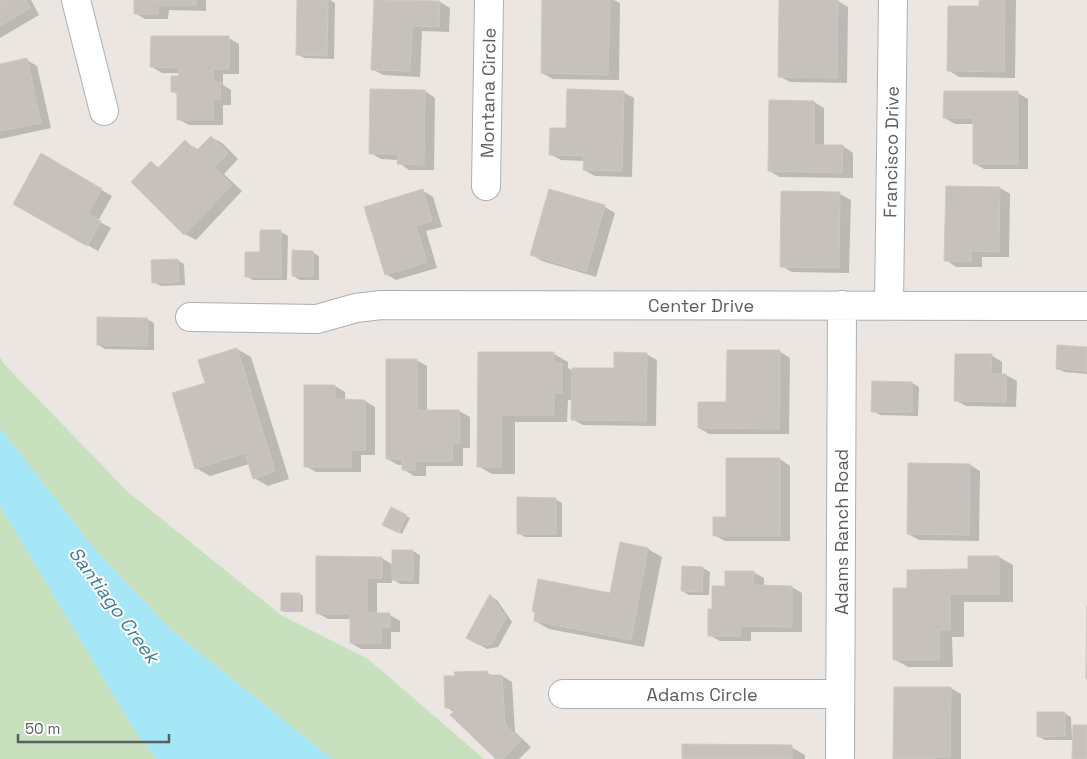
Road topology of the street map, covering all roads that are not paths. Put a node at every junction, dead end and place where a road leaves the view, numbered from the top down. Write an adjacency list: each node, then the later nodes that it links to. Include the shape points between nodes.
1 (76, 0): 4 (street)
2 (489, 0): 5 (street, Montana Circle)
3 (893, 0): 7 (street, Francisco Drive)
4 (104, 111)
5 (486, 186)
6 (842, 305): 7 (street, Center Drive); 9 (street, Center Drive, via 381,305 316,318); 11 (street, Adams Ranch Road)
7 (889, 305): 8 (street, Center Drive)
8 (1087, 306)
9 (190, 317)
10 (563, 694): 11 (street, Adams Circle)
11 (840, 694): 12 (street, Adams Ranch Road)
12 (840, 759)

